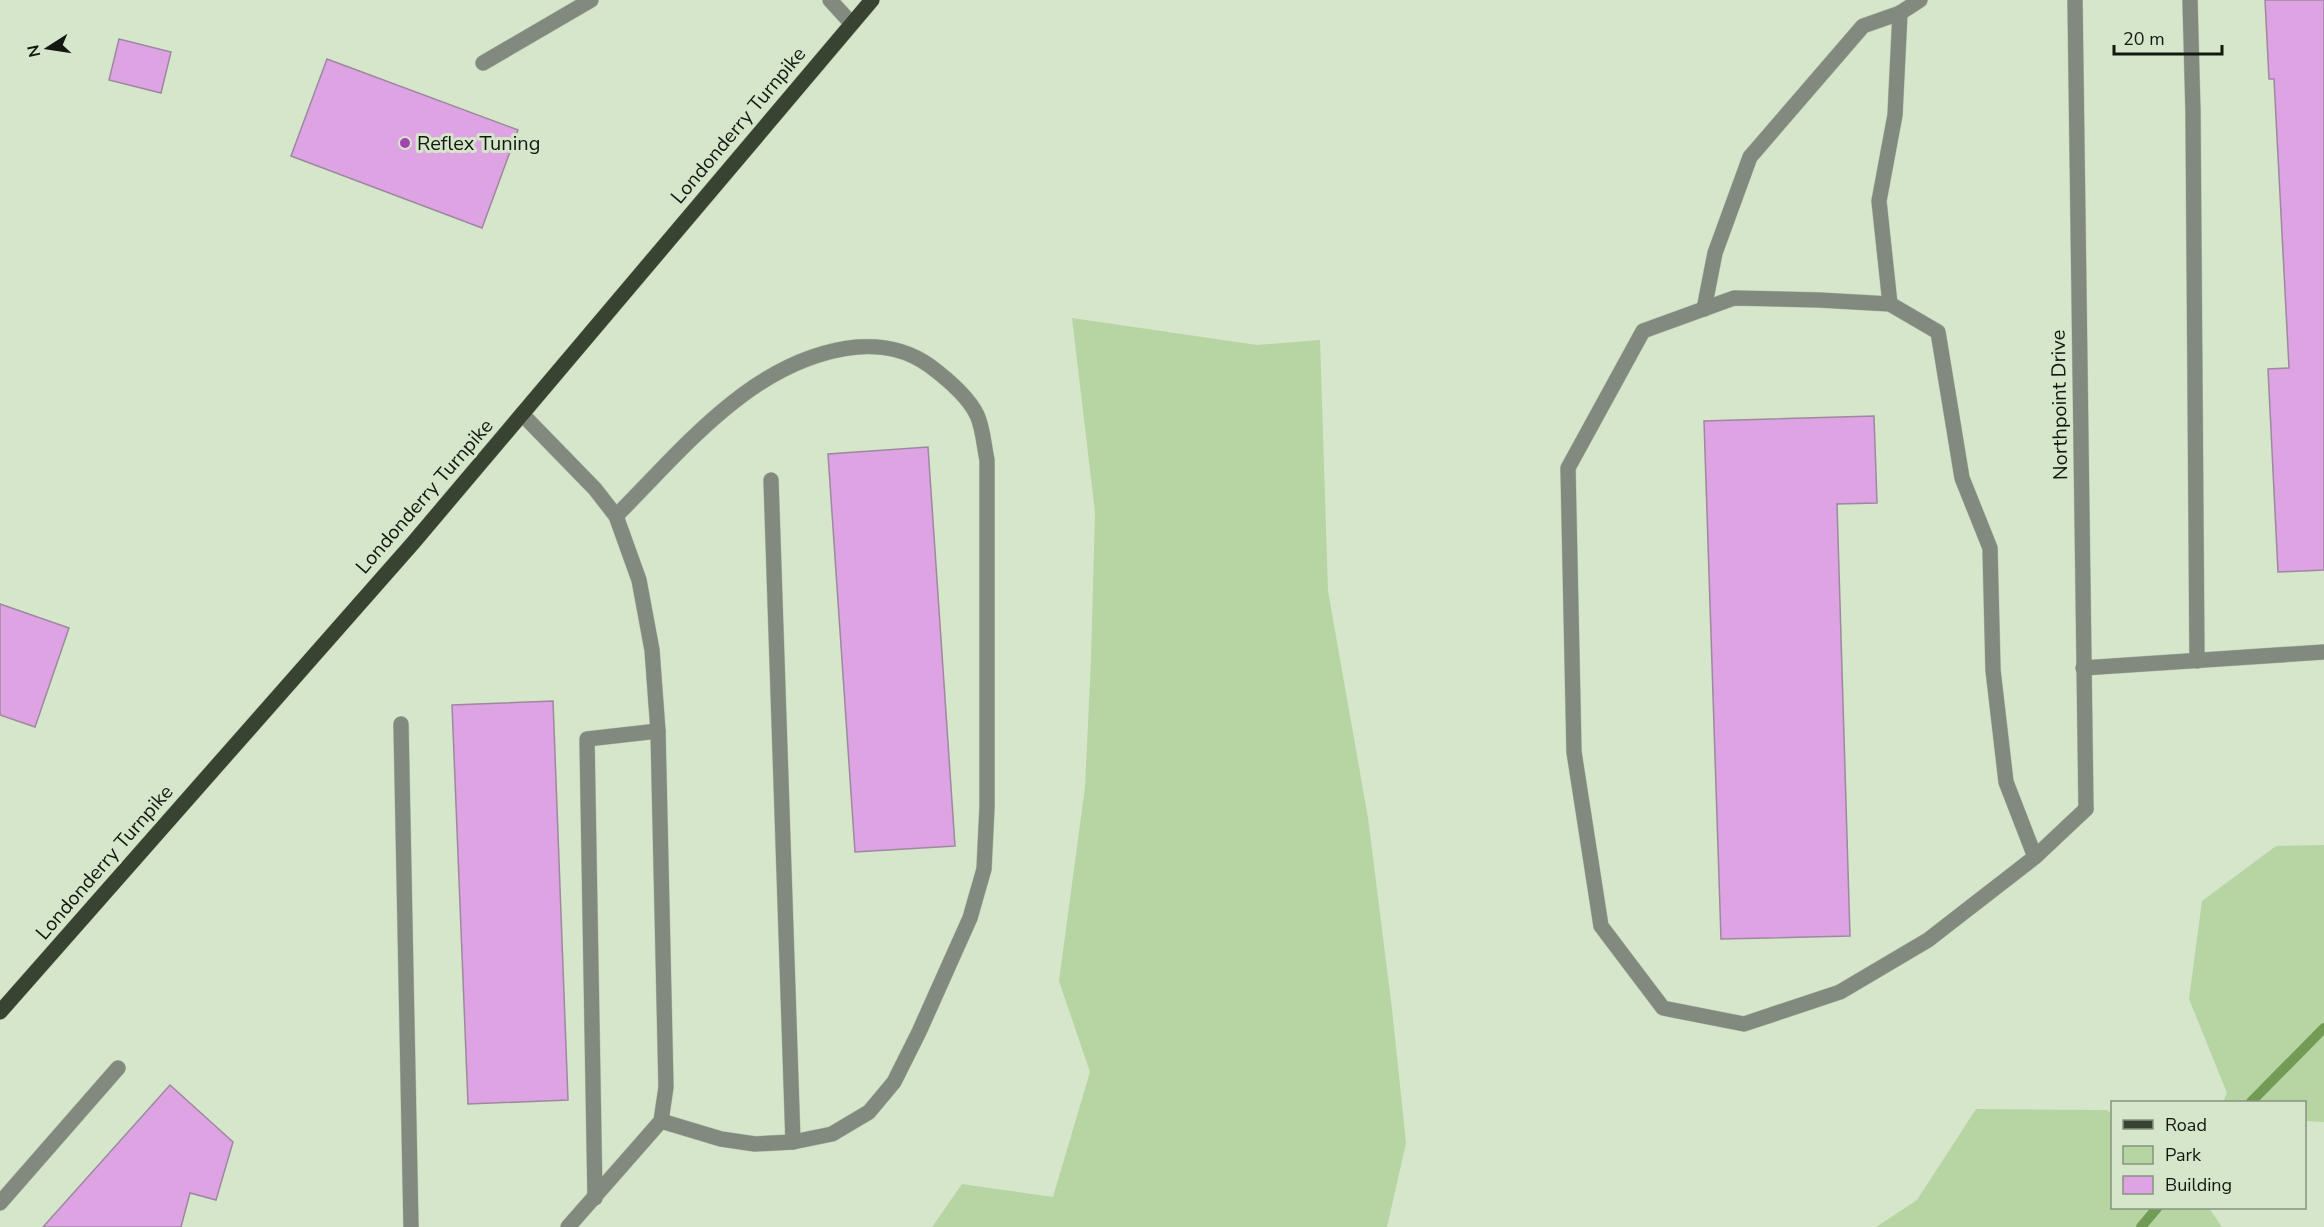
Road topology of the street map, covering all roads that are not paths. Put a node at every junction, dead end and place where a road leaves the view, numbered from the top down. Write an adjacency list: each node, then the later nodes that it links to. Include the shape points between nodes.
1 (591, 0): 9 (street)
2 (830, 0): 8 (street)
3 (872, 0): 8 (main road, Londonderry Turnpike)
4 (1920, 0): 7 (street)
5 (2075, 0): 17 (street, Northpoint Drive)
6 (2190, 0): 16 (street)
7 (1900, 13): 10 (street, via 1895,114 1879,201); 11 (street, via 1863,26 1750,157 1715,253)
8 (851, 23): 12 (main road, Londonderry Turnpike)
9 (483, 63)
10 (1890, 304): 11 (street, via 1734,298); 20 (street, via 1938,333 1962,478 1990,548 1993,670 2006,782)
11 (1704, 309): 20 (street, via 1643,331 1568,468 1574,752 1601,926 1663,1008 1744,1024 1840,992 1928,940)
12 (522, 414): 14 (street); 21 (main road, Londonderry Turnpike)
13 (771, 480): 24 (street)
14 (616, 516): 19 (street, via 639,580 652,650); 24 (street, via 717,415 793,364 833,350 877,346 914,354 951,382 977,415 987,460 984,869 970,918 894,1083 869,1113 832,1134)
15 (2324, 652): 16 (street)
16 (2198, 661): 17 (street)
17 (2083, 668): 20 (street, Northpoint Drive, via 2086,809)
18 (401, 724): 27 (street)
19 (658, 731): 23 (street, via 666,1087); 25 (street, via 587,739)
20 (2036, 857)
21 (0, 1012)
22 (118, 1068): 26 (street)
23 (661, 1121): 24 (street, via 721,1139 755,1144); 25 (street)
24 (793, 1142)
25 (595, 1198): 28 (street)
26 (0, 1203)
27 (411, 1227)
28 (568, 1227)

